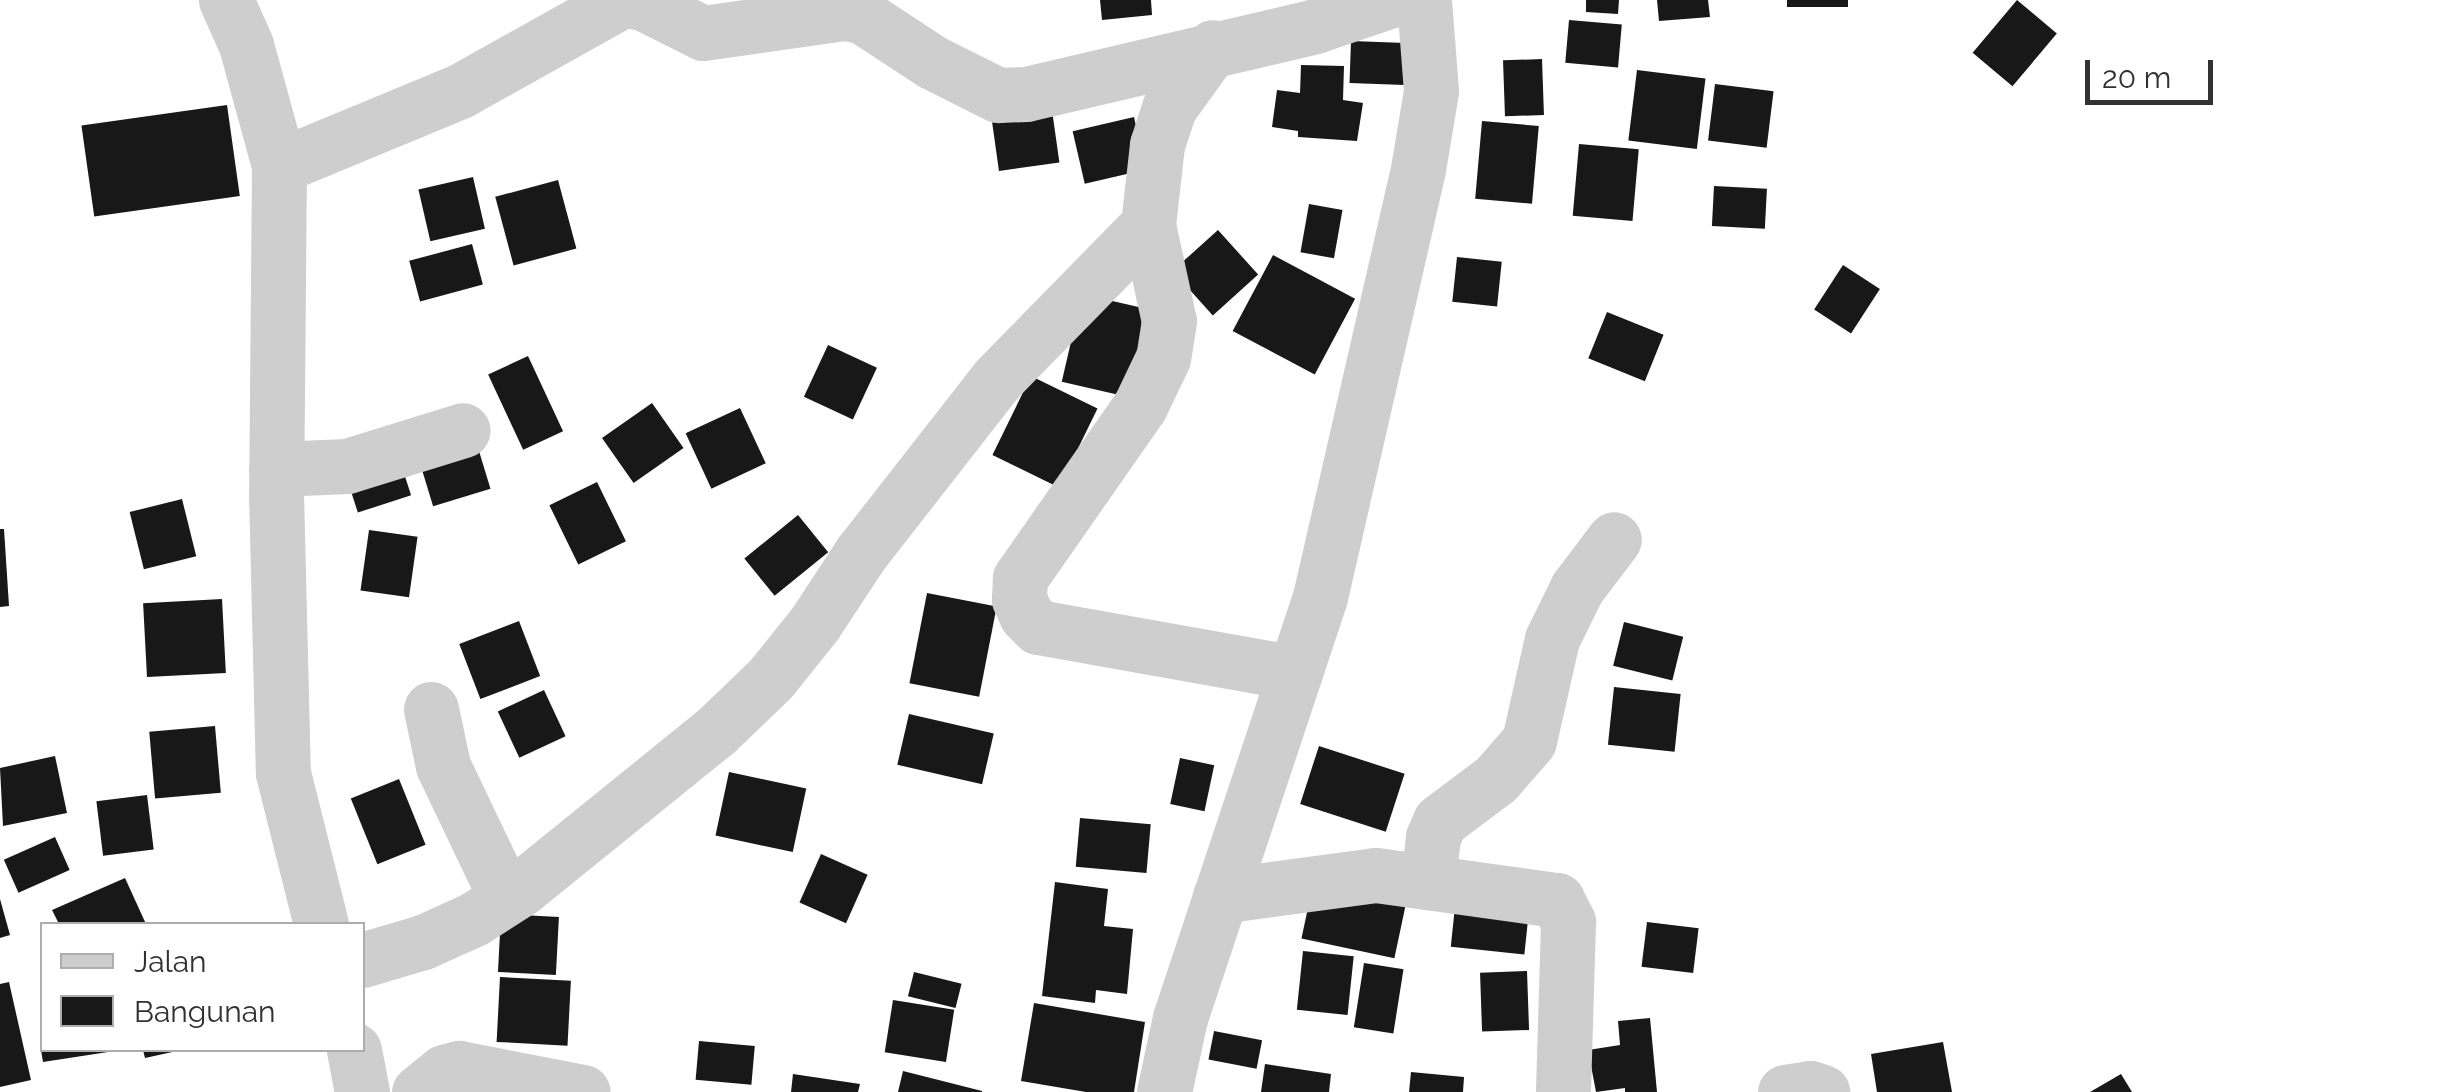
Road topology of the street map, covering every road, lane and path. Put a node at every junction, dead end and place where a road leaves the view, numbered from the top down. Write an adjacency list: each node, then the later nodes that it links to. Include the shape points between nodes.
1 (226, 0): 6 (street, via 246,45)
2 (624, 0): 5 (street, via 703,32 862,16 998,95 1026,94); 6 (street, via 460,91)
3 (1392, 0): 5 (street, via 1316,26)
4 (1424, 0): 11 (street, via 1430,91 1418,168 1320,597)
5 (1214, 47): 7 (street, via 1169,108 1157,144)
6 (279, 166): 9 (street)
7 (1148, 225): 11 (street, via 1169,321 1162,358 1140,406 1020,578 1019,599 1038,627); 15 (street, via 997,379 771,678 716,731)
8 (464, 430): 9 (street, via 347,466)
9 (276, 469): 16 (street, via 283,774)
10 (1614, 539): 13 (street, via 1578,588 1552,640 1529,741 1496,779 1440,821)
11 (1295, 673): 14 (street)
12 (431, 709): 15 (street, via 443,766)
13 (1428, 882): 14 (street, via 1376,875); 23 (street, via 1562,905 1568,922)
14 (1220, 896): 22 (street)
15 (506, 898): 17 (street, via 423,942)
16 (320, 922)
17 (365, 959)
18 (354, 1052): 19 (street)
19 (362, 1092)
20 (418, 1092): 21 (street, via 459,1068)
21 (583, 1092)
22 (1164, 1092)
23 (1562, 1092)
24 (1785, 1092): 25 (street)
25 (1822, 1092)

